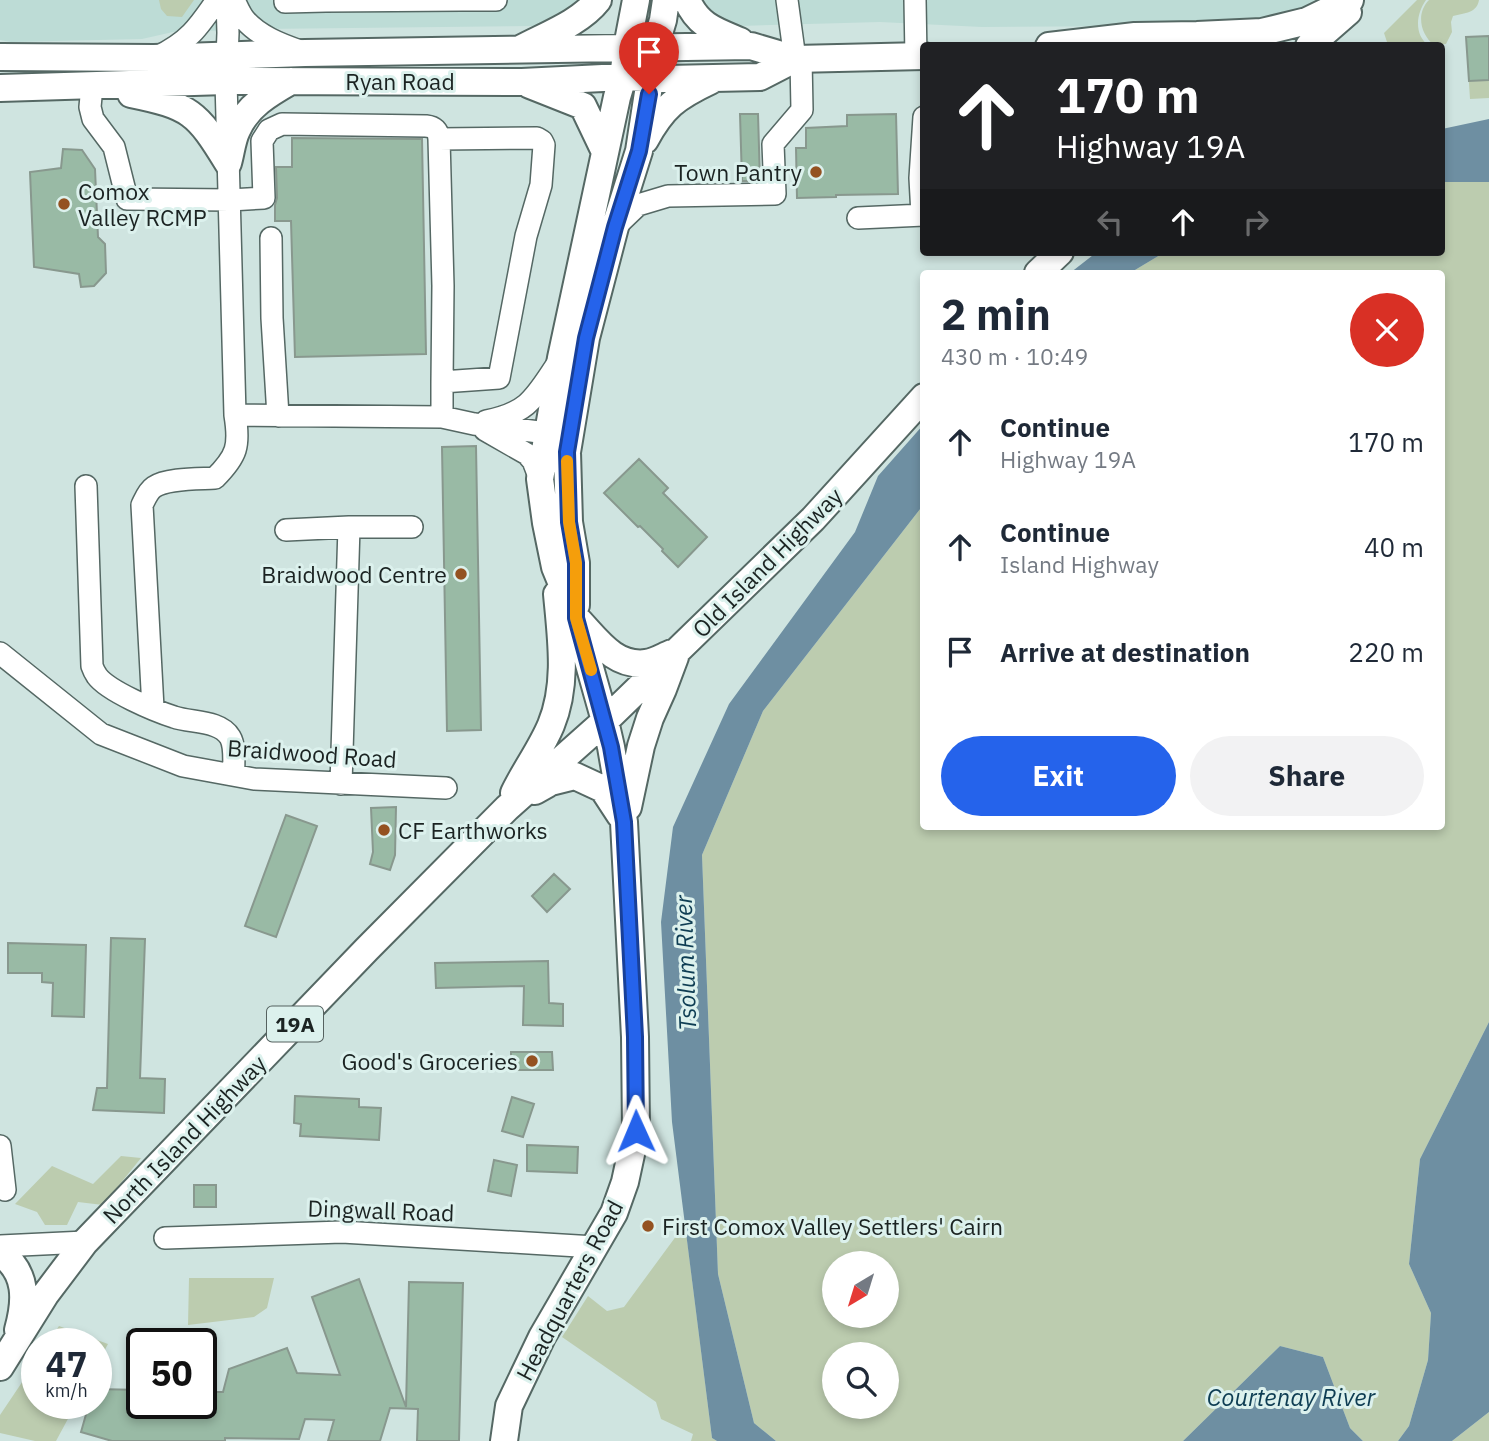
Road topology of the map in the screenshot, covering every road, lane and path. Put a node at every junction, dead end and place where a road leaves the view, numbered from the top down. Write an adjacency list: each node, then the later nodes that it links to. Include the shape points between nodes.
1 (218, 0): 25 (street, via 195,32)
2 (227, 0): 27 (street)
3 (234, 0): 22 (street, via 255,29)
4 (285, 0): 15 (street)
5 (462, 0): 6 (street); 15 (street)
6 (496, 0)
7 (598, 0): 21 (main road, via 572,22)
8 (636, 0): 19 (main road)
9 (666, 0): 20 (main road)
10 (687, 0): 18 (main road, via 710,29)
11 (787, 0): 26 (street)
12 (915, 0): 24 (street)
13 (1350, 0): 16 (main road, via 1307,21 1262,32)
14 (1363, 0): 17 (main road)
15 (326, 1)
16 (1083, 42)
17 (1314, 42)
18 (751, 46): 20 (main road, Ryan Road); 26 (main road, Ryan Road)
19 (626, 47): 20 (main road, Ryan Road); 21 (main road, Ryan Road); 28 (main road)
20 (655, 47): 29 (main road)
21 (516, 51): 22 (main road, Ryan Road)
22 (305, 53): 27 (main road, Ryan Road)
23 (0, 57): 25 (main road, Ryan Road)
24 (920, 57): 26 (main road, Ryan Road)
25 (154, 58): 27 (main road, Ryan Road)
26 (798, 59): 30 (main road, Ryan Road, via 761,77); 42 (street, via 802,110 773,144 775,194 668,196 638,205)
27 (227, 69): 31 (main road, Ryan Road); 33 (main road, Ryan Road); 38 (street)
28 (623, 77): 29 (main road, Ryan Road); 32 (main road, Ryan Road); 37 (main road)
29 (651, 78): 30 (main road, Ryan Road); 36 (main road)
30 (718, 78): 36 (main road, via 672,103 656,120)
31 (291, 80): 32 (main road, Ryan Road); 38 (main road, via 267,94 246,115 236,131)
32 (522, 82): 37 (main road, via 583,106)
33 (92, 86): 34 (main road, Ryan Road); 38 (main road, via 177,105 203,125); 39 (street, via 93,119 114,147 127,199)
34 (0, 88)
35 (439, 139): 39 (street, via 439,132 426,126 282,124 269,130 262,141 264,198); 49 (street); 49 (street, via 531,137 544,145 541,185 526,236 499,378)
36 (639, 151): 42 (main road)
37 (605, 152): 48 (main road)
38 (228, 163): 39 (street)
39 (230, 200): 46 (street)
40 (920, 215): 41 (street)
41 (858, 218)
42 (615, 227): 56 (main road, via 586,338)
43 (271, 238): 47 (street)
44 (1056, 256): 45 (main road)
45 (1041, 270)
46 (233, 316): 47 (street); 51 (street)
47 (272, 318): 52 (street)
48 (561, 358): 54 (street, via 537,394 518,412); 55 (main road)
49 (442, 382): 53 (street)
50 (920, 401): 64 (main road, Old Island Highway, via 813,519)
51 (235, 415): 52 (street); 66 (street, via 236,452 215,478 156,485 142,505)
52 (278, 416): 53 (street)
53 (442, 417): 54 (street)
54 (474, 424): 55 (street); 57 (street, via 527,454)
55 (547, 433): 56 (street); 57 (main road)
56 (567, 452): 63 (main road)
57 (540, 479): 62 (main road)
58 (86, 486): 66 (street, via 92,666 108,686)
59 (349, 527): 60 (street); 61 (street); 69 (street)
60 (412, 527)
61 (286, 530)
62 (555, 567): 63 (main road); 71 (main road, via 563,657 559,702)
63 (576, 618): 64 (main road, via 611,656 627,662 648,663); 67 (main road, Headquarters Road)
64 (677, 651): 67 (main road, Old Island Highway); 72 (main road, via 645,732)
65 (0, 653): 68 (street, Braidwood Road, via 101,734 183,766)
66 (153, 708): 68 (street, via 219,727 229,735)
67 (605, 721): 71 (main road, 19A); 72 (main road, Headquarters Road)
68 (234, 775): 69 (street, Braidwood Road)
69 (341, 784): 70 (street, Braidwood Road)
70 (446, 788)
71 (507, 808): 72 (main road, via 551,782 575,776 603,789); 76 (main road, North Island Highway / 19A)
72 (624, 822): 78 (main road, Headquarters Road, via 636,1131 625,1182)
73 (0, 1146): 74 (street)
74 (5, 1189)
75 (165, 1238): 78 (street, Dingwall Road, via 342,1232)
76 (85, 1242): 77 (street); 80 (main road, North Island Highway / 19A)
77 (0, 1247)
78 (596, 1247): 82 (main road, Headquarters Road, via 542,1337 509,1406)
79 (0, 1253): 80 (main road, via 20,1274 23,1290)
80 (16, 1340): 81 (main road, North Island Highway / 19A)
81 (0, 1367)
82 (504, 1441)

